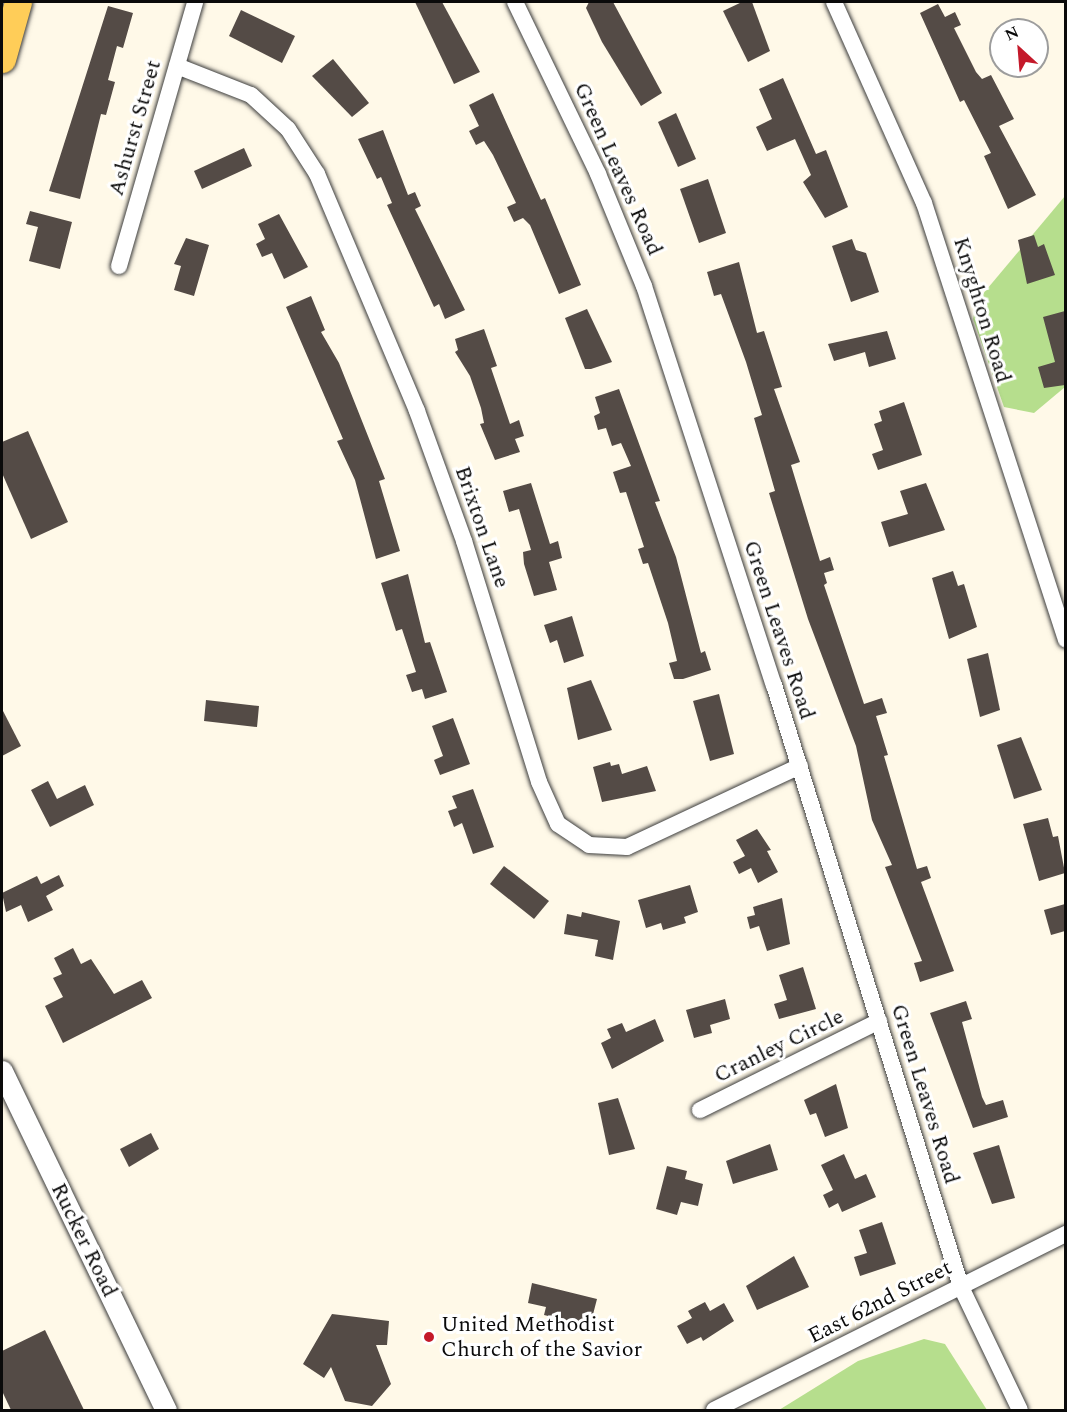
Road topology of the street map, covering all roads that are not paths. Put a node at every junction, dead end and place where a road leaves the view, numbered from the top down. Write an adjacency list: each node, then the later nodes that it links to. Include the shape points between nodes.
1 (18, 2): 5 (main road)
2 (195, 2): 6 (street, Ashurst Street)
3 (515, 2): 9 (street, Green Leaves Road, via 636,264)
4 (834, 2): 8 (street, Knyghton Road, via 928,212)
5 (2, 59)
6 (177, 66): 7 (street, Ashurst Street); 9 (street, Brixton Lane, via 251,95 288,129 314,168 417,411 472,566 539,782 558,824 590,845 627,847)
7 (119, 266)
8 (1065, 639)
9 (800, 766): 10 (street, Green Leaves Road)
10 (879, 1021): 12 (street, Cranley Circle); 14 (street, Green Leaves Road)
11 (2, 1071): 15 (street, Rucker Road)
12 (700, 1110)
13 (1065, 1233): 14 (street, East 62nd Street)
14 (961, 1287): 16 (street, East 62nd Street); 17 (street, Green Leaves Road)
15 (166, 1410)
16 (714, 1410)
17 (1020, 1410)

